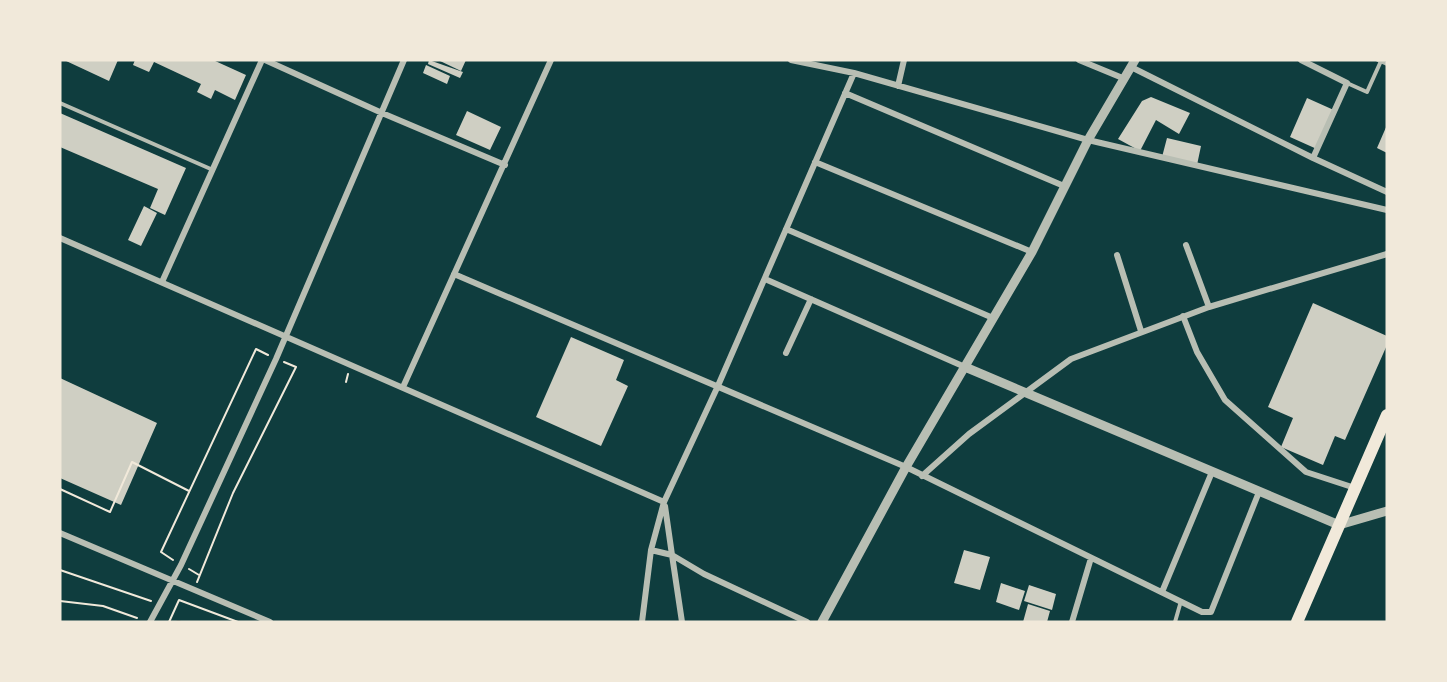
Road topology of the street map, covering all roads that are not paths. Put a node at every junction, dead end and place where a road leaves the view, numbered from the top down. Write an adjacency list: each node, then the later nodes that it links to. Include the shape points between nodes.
1 (264, 60): 18 (street); 23 (street)
2 (404, 60): 18 (street)
3 (550, 60): 22 (street)
4 (791, 60): 9 (street)
5 (904, 60): 15 (street)
6 (1079, 60): 13 (street)
7 (1301, 60): 14 (street)
8 (1380, 61): 11 (lane); 14 (lane, via 1367,92)
9 (810, 63): 12 (street)
10 (1133, 63): 13 (street); 20 (street)
11 (1387, 64)
12 (854, 73): 15 (street); 16 (street)
13 (1125, 79): 19 (street)
14 (1347, 83): 20 (street)
15 (898, 86): 19 (street)
16 (845, 93): 21 (street); 24 (street)
17 (60, 103): 23 (lane)
18 (382, 114): 22 (street); 41 (street)
19 (1088, 140): 24 (street); 26 (street)
20 (1313, 158): 25 (street)
21 (815, 162): 27 (street); 30 (street)
22 (505, 165): 33 (street)
23 (213, 170): 35 (street)
24 (1064, 186): 30 (street)
25 (1387, 192)
26 (1387, 210)
27 (786, 229): 34 (street); 39 (street)
28 (60, 238): 35 (street)
29 (1186, 244): 37 (street)
30 (1032, 252): 39 (street)
31 (1387, 254): 37 (street)
32 (1117, 255): 40 (street)
33 (454, 274): 44 (street); 45 (street)
34 (765, 279): 36 (street); 45 (street)
35 (162, 282): 41 (street)
36 (811, 299): 42 (street); 43 (street)
37 (1209, 307): 38 (street)
38 (1183, 316): 40 (street); 51 (street, via 1197,352 1225,400 1306,472)
39 (993, 318): 43 (street)
40 (1141, 332): 46 (street, via 1071,359)
41 (285, 337): 44 (street); 60 (street)
42 (786, 353)
43 (965, 367): 46 (street); 48 (street)
44 (403, 387): 53 (street)
45 (717, 388): 48 (street); 53 (street)
46 (1026, 394): 49 (street); 50 (street, via 969,434)
47 (1387, 415): 51 (main road)
48 (906, 467): 50 (street); 68 (street)
49 (1212, 472): 52 (street); 61 (street)
50 (922, 476): 59 (street)
51 (1355, 488): 55 (main road)
52 (1259, 492): 55 (street); 62 (street, via 1211,612 1202,612)
53 (664, 502): 57 (street); 58 (street)
54 (1387, 511): 55 (street)
55 (1339, 525): 71 (main road)
56 (60, 533): 60 (street)
57 (651, 550): 58 (street); 65 (street)
58 (672, 555): 66 (street); 67 (street)
59 (1091, 558): 61 (street); 69 (street)
60 (171, 582): 63 (street); 64 (street)
61 (1162, 592): 62 (street)
62 (1181, 601): 70 (lane)
63 (150, 622)
64 (270, 622)
65 (642, 622)
66 (682, 622)
67 (807, 622)
68 (822, 622)
69 (1072, 622)
70 (1175, 622)
71 (1297, 622)

